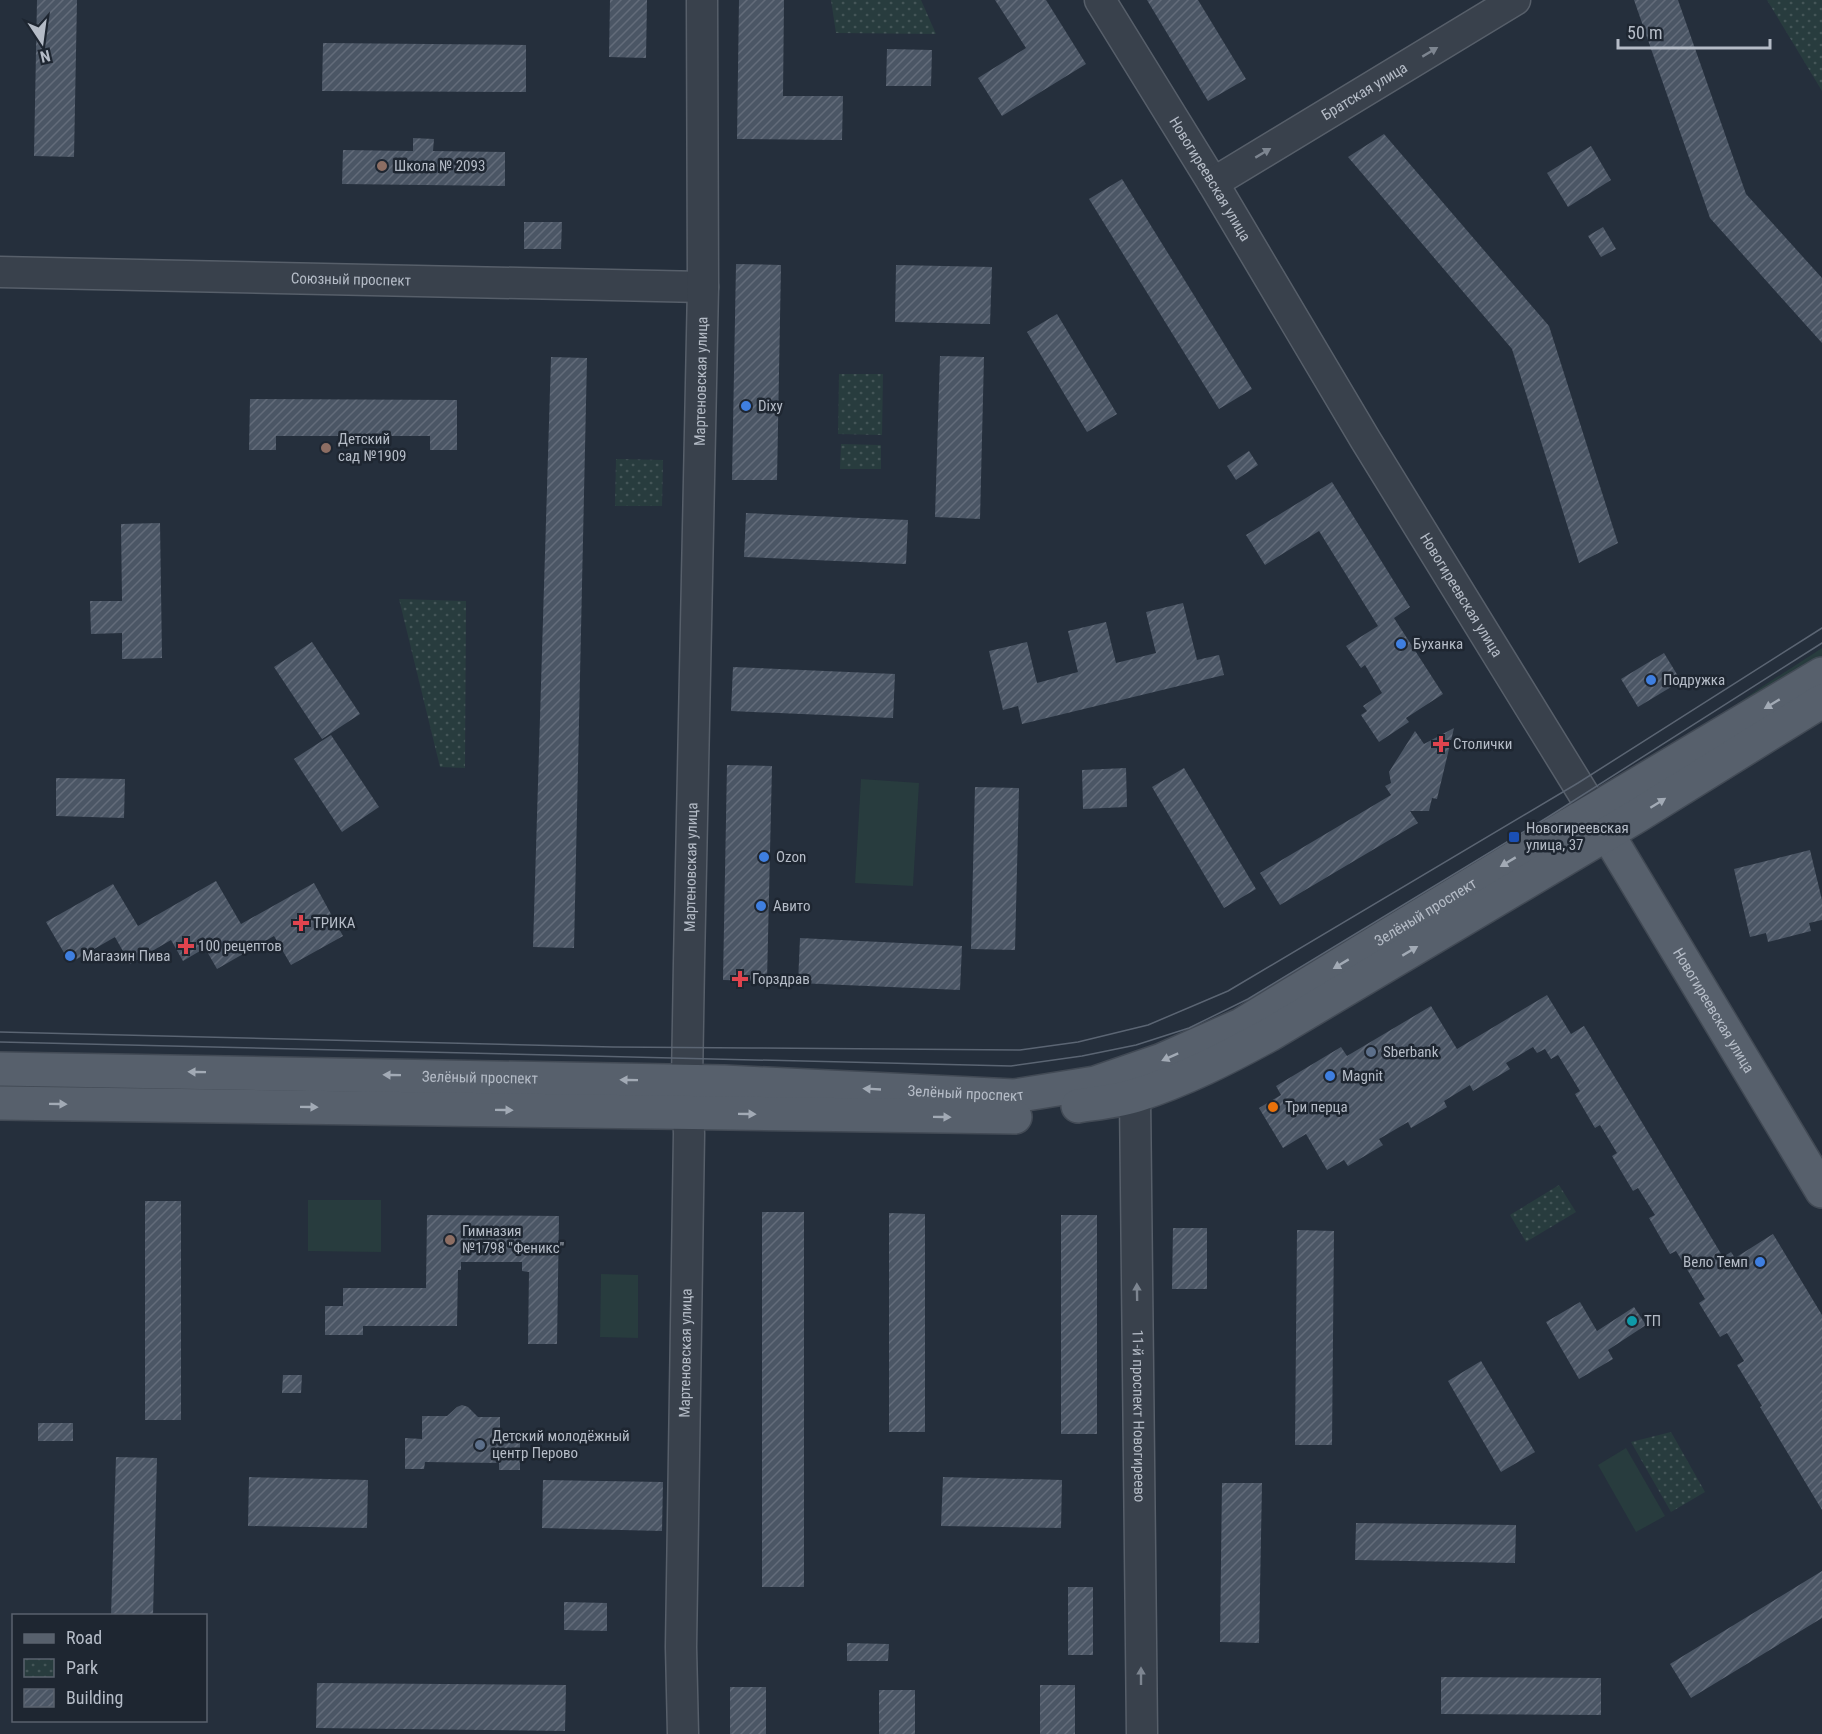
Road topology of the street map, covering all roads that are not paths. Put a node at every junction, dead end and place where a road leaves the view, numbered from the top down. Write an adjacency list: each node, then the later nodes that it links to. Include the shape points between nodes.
1 (702, 0): 6 (street, Мартеновская улица)
2 (1100, 0): 4 (street, Новогиреевская улица)
3 (1515, 0): 4 (street, Братская улица, one-way to 3)
4 (1213, 183): 9 (street, Новогиреевская улица)
5 (0, 272): 6 (street, Союзный проспект)
6 (703, 287): 11 (street, Мартеновская улица)
7 (1822, 674): 9 (main road, Зелёный проспект, one-way to 9)
8 (1822, 701): 9 (main road, Зелёный проспект, one-way to 8)
9 (1601, 822): 11 (main road, Зелёный проспект, one-way to 11, via 1241,1025 1162,1060 1095,1083 1014,1096); 12 (main road, Зелёный проспект, one-way to 9, via 1213,1065 1269,1035); 15 (main road, Новогиреевская улица)
10 (0, 1069): 11 (main road, Зелёный проспект, one-way to 10)
11 (687, 1081): 14 (street, Мартеновская улица)
12 (1135, 1096): 14 (main road, Зелёный проспект, one-way to 12, via 1020,1117); 17 (street, 11-й проспект Новогиреево, one-way to 12)
13 (0, 1103): 14 (main road, Зелёный проспект, one-way to 14)
14 (689, 1113): 16 (street, Мартеновская улица)
15 (1822, 1191)
16 (682, 1734)
17 (1142, 1734)

